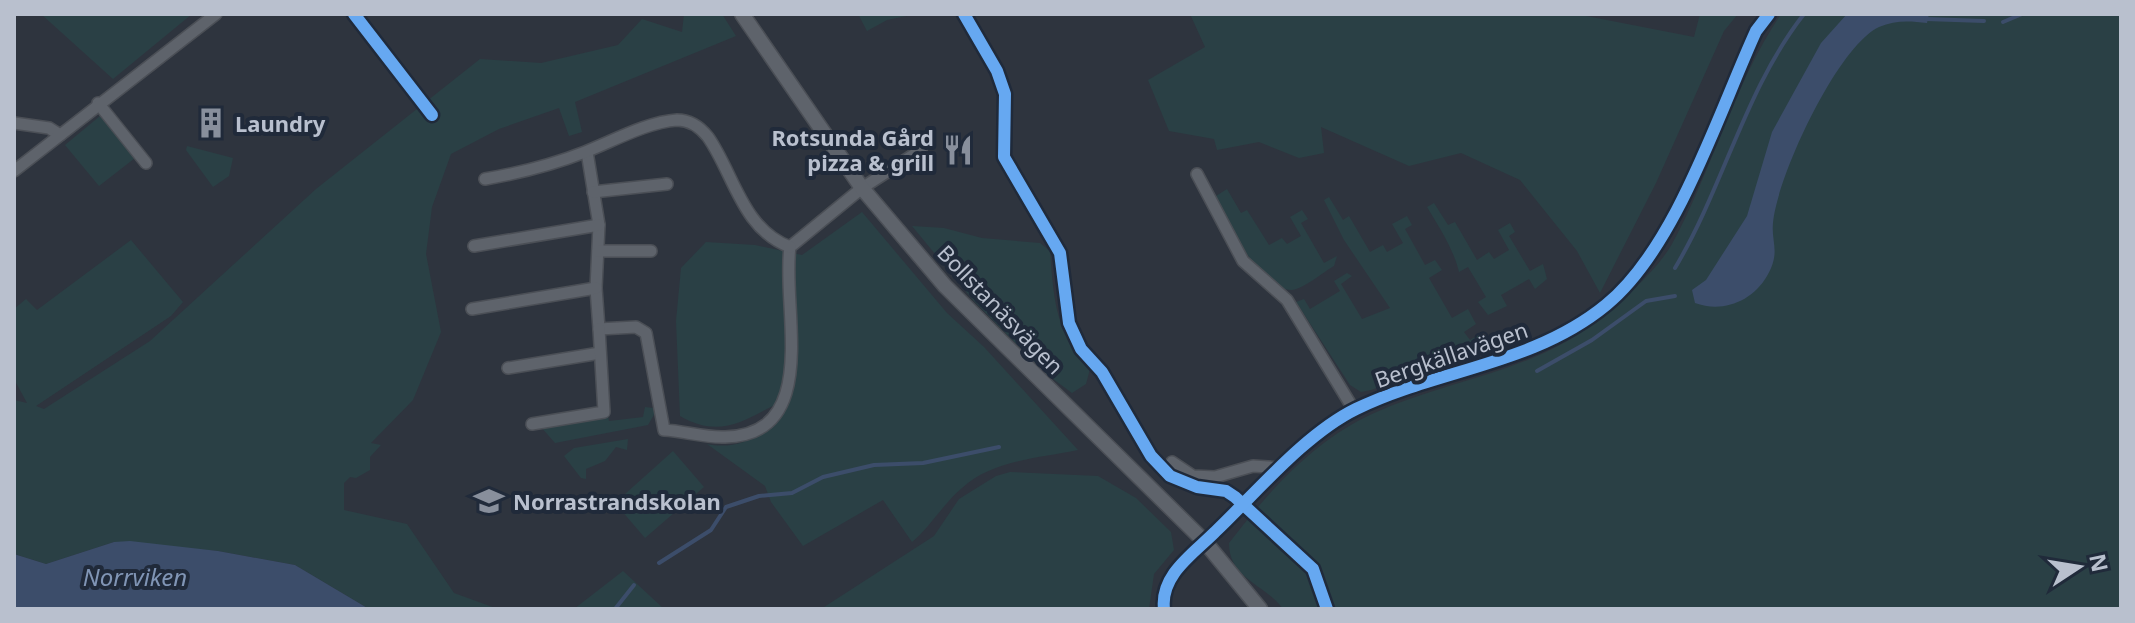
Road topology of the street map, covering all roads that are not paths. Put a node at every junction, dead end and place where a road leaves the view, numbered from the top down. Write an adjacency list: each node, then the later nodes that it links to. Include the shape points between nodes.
1 (216, 14): 4 (street)
2 (742, 14): 14 (street, Bollstanäsvägen)
3 (1769, 14): 26 (street, Bergkällavägen, via 1756,31 1658,246 1607,304 1530,350)
4 (98, 103): 6 (street); 9 (street)
5 (14, 123): 6 (street)
6 (60, 135): 10 (street)
7 (921, 150): 14 (street)
8 (587, 152): 12 (street); 15 (street); 18 (street, via 667,122 692,123 715,148 763,231)
9 (146, 163)
10 (14, 171)
11 (1197, 174): 26 (street, via 1243,261 1287,300)
12 (485, 179)
13 (667, 184): 15 (street)
14 (862, 188): 18 (street); 30 (street, Bollstanäsvägen, via 954,296)
15 (593, 192): 16 (street)
16 (599, 225): 17 (street); 19 (street)
17 (474, 246)
18 (790, 247): 23 (street, via 791,372 774,417 756,431 726,437 664,430 646,333 636,327)
19 (598, 251): 20 (street); 21 (street)
20 (651, 251)
21 (596, 288): 22 (street); 23 (street)
22 (472, 309)
23 (599, 329): 24 (street)
24 (600, 353): 25 (street); 27 (street, via 604,412)
25 (508, 368)
26 (1354, 410): 29 (street, Bergkällavägen)
27 (532, 424)
28 (1172, 462): 29 (street, via 1193,476 1215,477 1253,466)
29 (1281, 468): 30 (street, Bergkällavägen)
30 (1205, 542): 31 (street, Bergkällavägen, via 1175,572 1163,594); 32 (street, Bollstanäsvägen)
31 (1164, 609)
32 (1260, 609)

